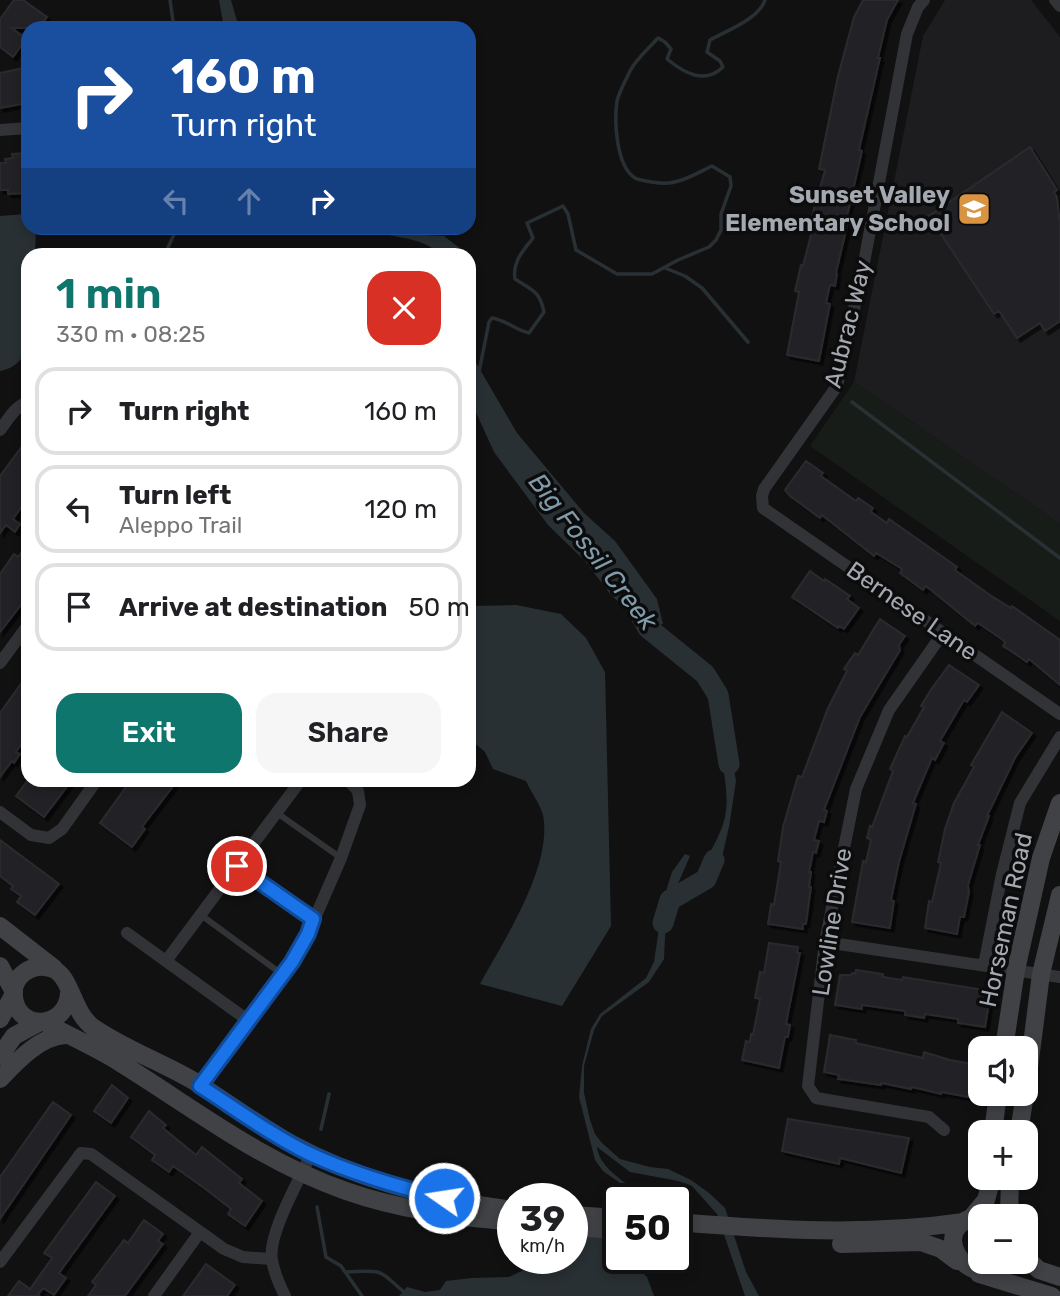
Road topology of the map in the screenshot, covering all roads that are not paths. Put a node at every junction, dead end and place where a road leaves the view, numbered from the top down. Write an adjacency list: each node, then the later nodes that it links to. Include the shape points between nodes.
1 (924, 0): 8 (street, Aubrac Way, via 907,34 837,386 764,489)
2 (1055, 0): 3 (street)
3 (1060, 6)
4 (21, 128): 5 (street)
5 (0, 130)
6 (21, 404): 7 (street)
7 (0, 430)
8 (763, 508): 9 (street, Bernese Lane)
9 (943, 633): 12 (street, Bernese Lane); 27 (street, Lowline Drive, via 890,710 856,789)
10 (21, 634): 11 (street)
11 (0, 663)
12 (1060, 714)
13 (1060, 737): 29 (street, via 1020,803)
14 (92, 787): 18 (street, via 62,829 49,838 31,835)
15 (296, 787): 19 (street)
16 (354, 787): 20 (street, via 360,804)
17 (1060, 803): 31 (main road, Horseman Road, via 1041,858)
18 (0, 812)
19 (277, 813): 20 (lane); 21 (street)
20 (341, 858): 24 (street)
21 (237, 866): 23 (street); 24 (street)
22 (1060, 895): 33 (main road, Horseman Road)
23 (201, 915): 28 (street); 34 (lane)
24 (313, 919): 34 (street)
25 (0, 926): 32 (main road)
26 (127, 933): 28 (street)
27 (825, 942): 29 (street); 47 (street, Lowline Drive, via 810,1092 816,1098 929,1117)
28 (166, 961): 39 (street)
29 (984, 965): 31 (street)
30 (0, 966): 36 (main road)
31 (1016, 970): 33 (street); 42 (main road, Horseman Road)
32 (59, 973): 36 (main road, via 44,967 28,970 17,981); 37 (main road)
33 (1041, 974): 35 (street); 43 (main road, Horseman Road)
34 (283, 975): 39 (street)
35 (1060, 977)
36 (14, 993): 38 (main road); 40 (main road, via 21,1012)
37 (69, 993): 40 (main road, via 61,1014); 46 (main road, via 92,1026)
38 (0, 1019)
39 (249, 1021): 46 (street)
40 (42, 1022): 41 (main road); 44 (main road, via 14,1037)
41 (66, 1035): 45 (main road, via 36,1047); 49 (main road, via 119,1062 259,1153)
42 (1006, 1036)
43 (1033, 1036)
44 (0, 1056)
45 (0, 1079)
46 (200, 1086): 48 (main road)
47 (944, 1130)
48 (311, 1154): 49 (street); 50 (main road, via 405,1188)
49 (302, 1173): 52 (main road, via 362,1196 411,1208); 58 (street, via 282,1214)
50 (497, 1208)
51 (968, 1219): 57 (main road, via 856,1232)
52 (497, 1220)
53 (968, 1223): 59 (main road, via 956,1231)
54 (693, 1224): 57 (main road)
55 (201, 1232): 58 (street, via 243,1257); 60 (street, via 92,1154 81,1153); 65 (street)
56 (693, 1235): 57 (main road)
57 (770, 1235): 59 (main road, via 837,1244 921,1242)
58 (271, 1259): 66 (street)
59 (957, 1261): 62 (main road)
60 (0, 1262)
61 (1038, 1269): 64 (main road)
62 (968, 1270)
63 (979, 1274): 67 (main road)
64 (1060, 1277)
65 (154, 1296)
66 (285, 1296)
67 (1052, 1296)

